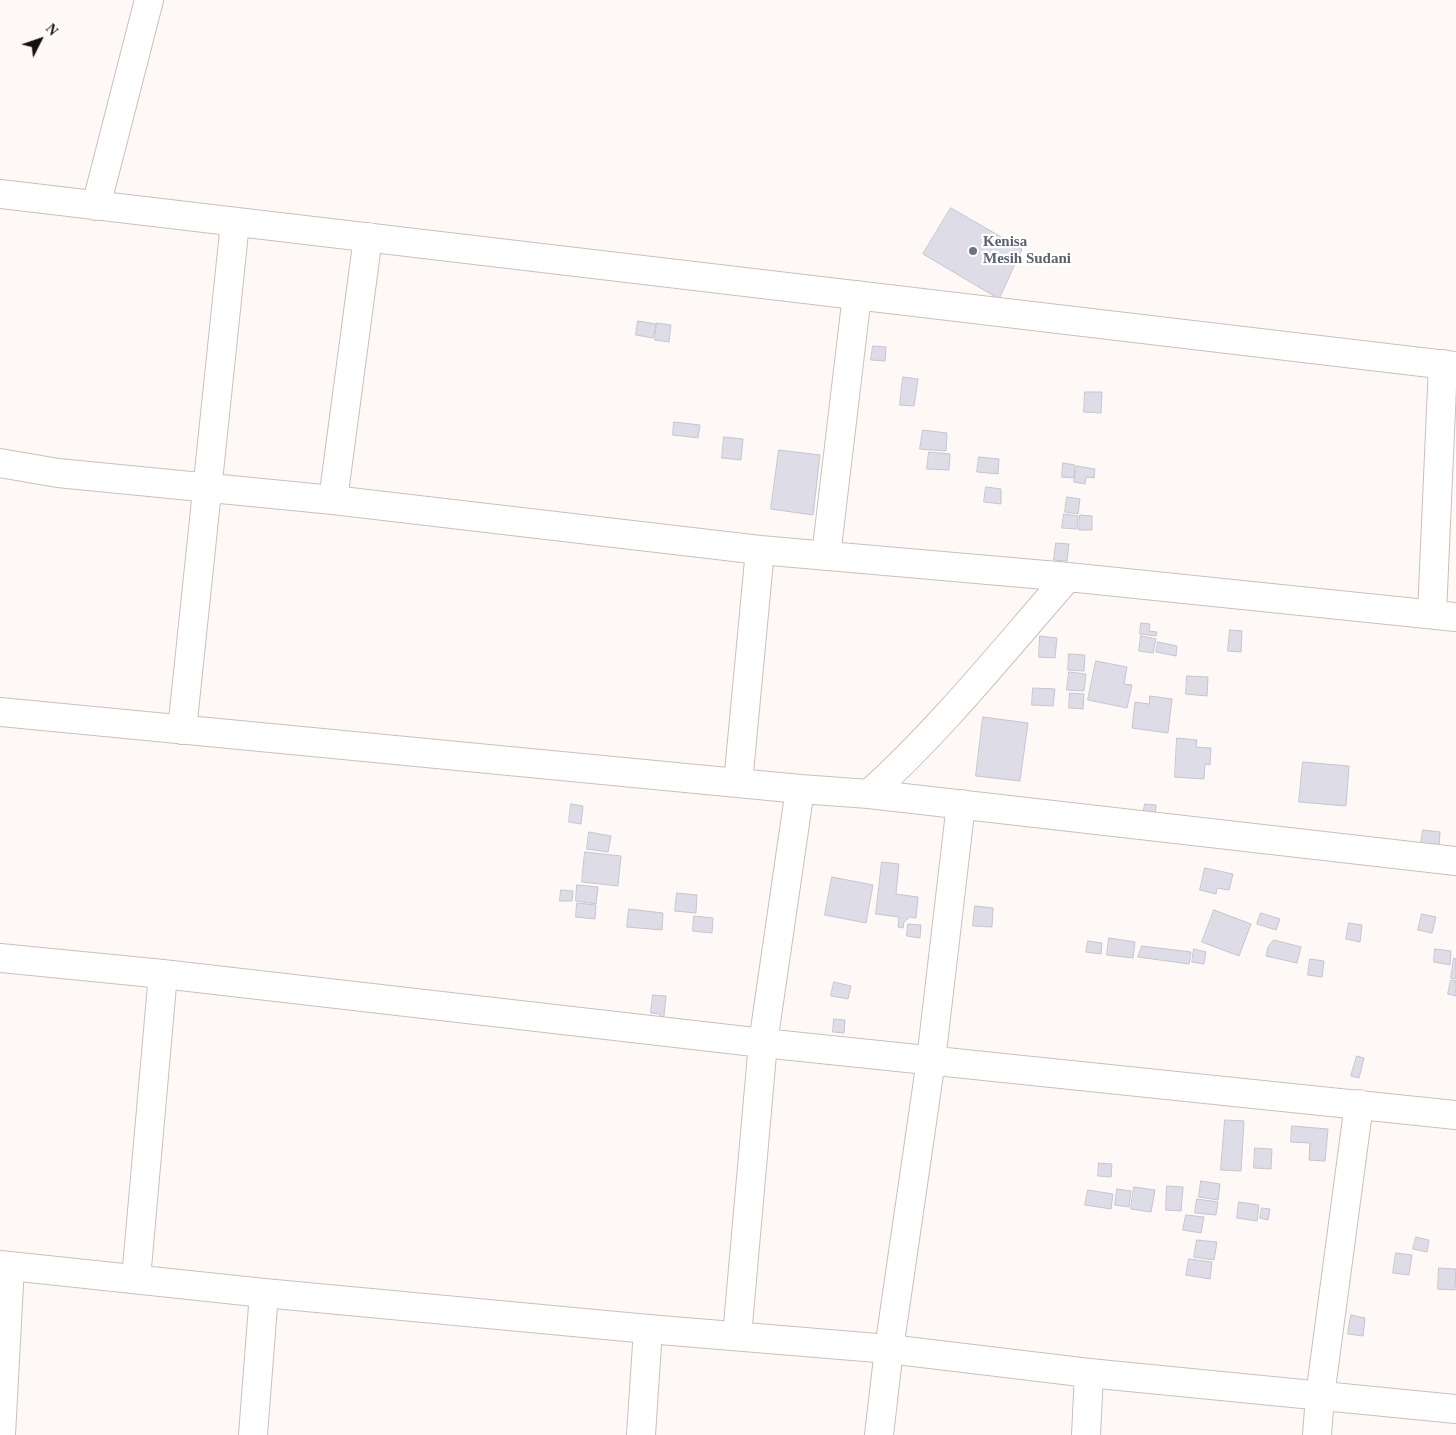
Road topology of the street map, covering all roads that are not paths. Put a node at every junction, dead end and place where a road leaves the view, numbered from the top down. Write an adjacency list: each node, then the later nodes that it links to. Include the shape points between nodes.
1 (149, 0): 3 (street)
2 (0, 194): 3 (street)
3 (96, 206): 4 (street)
4 (235, 223): 5 (street); 9 (street)
5 (368, 237): 6 (street); 10 (street)
6 (857, 295): 7 (street); 12 (street)
7 (1449, 365): 14 (street)
8 (0, 464): 9 (street)
9 (206, 488): 10 (street); 16 (street)
10 (333, 500): 11 (street)
11 (760, 550): 12 (street); 17 (street)
12 (826, 556): 13 (street)
13 (1068, 577): 14 (street); 19 (street, via 931,734)
14 (1444, 615)
15 (0, 712): 16 (street)
16 (182, 730): 17 (street)
17 (738, 783): 18 (street)
18 (800, 789): 19 (street); 24 (street)
19 (869, 794): 20 (street)
20 (961, 804): 21 (street); 25 (street)
21 (1456, 861)
22 (0, 958): 23 (street)
23 (163, 974): 24 (street); 29 (street)
24 (764, 1043): 25 (street); 32 (street)
25 (931, 1060): 26 (street); 33 (street)
26 (1360, 1104): 27 (street); 35 (street)
27 (1456, 1114)
28 (5, 1265): 29 (street); 37 (street)
29 (136, 1279): 30 (street)
30 (264, 1293): 31 (street); 38 (street)
31 (648, 1329): 32 (street); 39 (street)
32 (737, 1336): 33 (street)
33 (889, 1349): 34 (street); 40 (street)
34 (1089, 1373): 35 (street); 41 (street)
35 (1320, 1396): 36 (street); 42 (street)
36 (1456, 1409)
37 (0, 1435)
38 (253, 1435)
39 (641, 1435)
40 (879, 1435)
41 (1086, 1435)
42 (1318, 1435)

